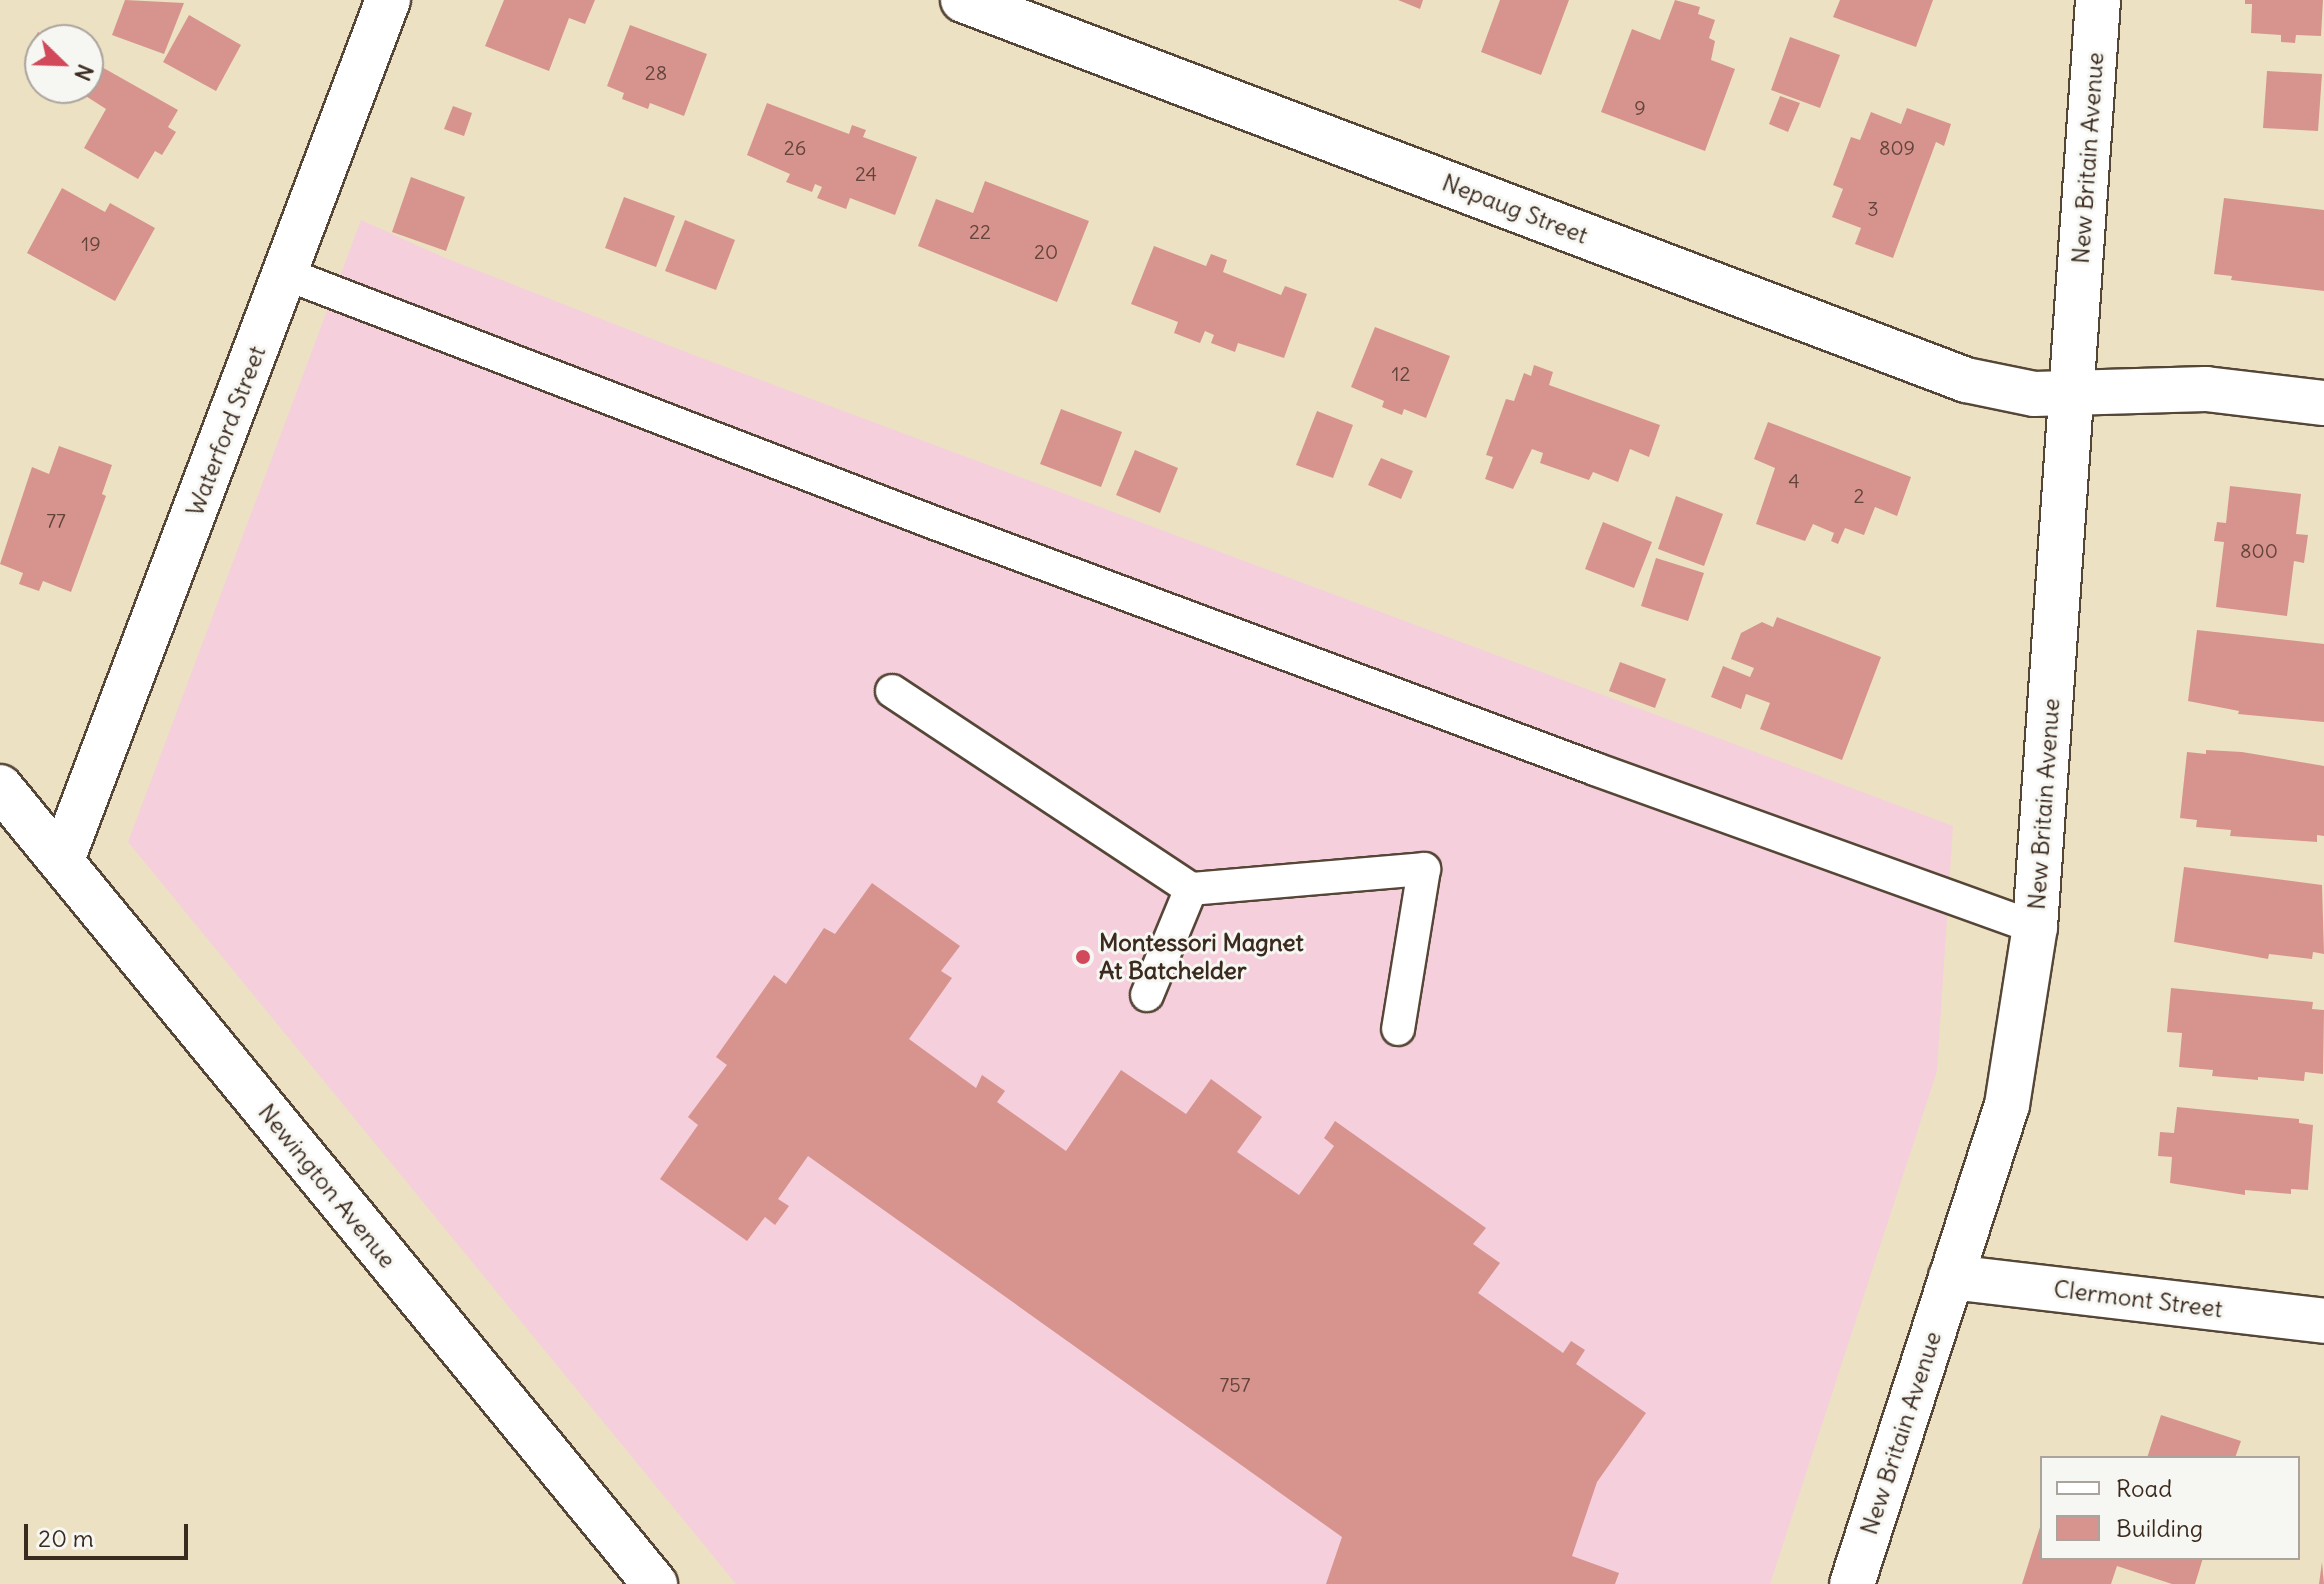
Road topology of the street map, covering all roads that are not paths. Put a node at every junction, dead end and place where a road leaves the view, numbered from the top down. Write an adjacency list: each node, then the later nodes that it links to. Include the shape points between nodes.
1 (388, 0): 4 (street, Waterford Street)
2 (963, 0): 5 (street, Nepaug Street, via 1966,380 2022,392)
3 (2098, 0): 5 (street, New Britain Avenue)
4 (286, 274): 9 (street, Waterford Street); 11 (lane, via 976,539)
5 (2073, 395): 6 (street, Nepaug Street, via 2206,389); 11 (street, New Britain Avenue)
6 (2324, 403)
7 (892, 691): 10 (lane)
8 (0, 787): 9 (street, Newington Avenue)
9 (62, 860): 16 (street, Newington Avenue)
10 (1191, 889): 12 (lane); 13 (lane, via 1424,869)
11 (2035, 927): 14 (street, New Britain Avenue, via 2007,1105)
12 (1147, 995)
13 (1398, 1029)
14 (1951, 1277): 15 (street, Clermont Street); 17 (street, New Britain Avenue)
15 (2324, 1321)
16 (655, 1584)
17 (1852, 1584)

